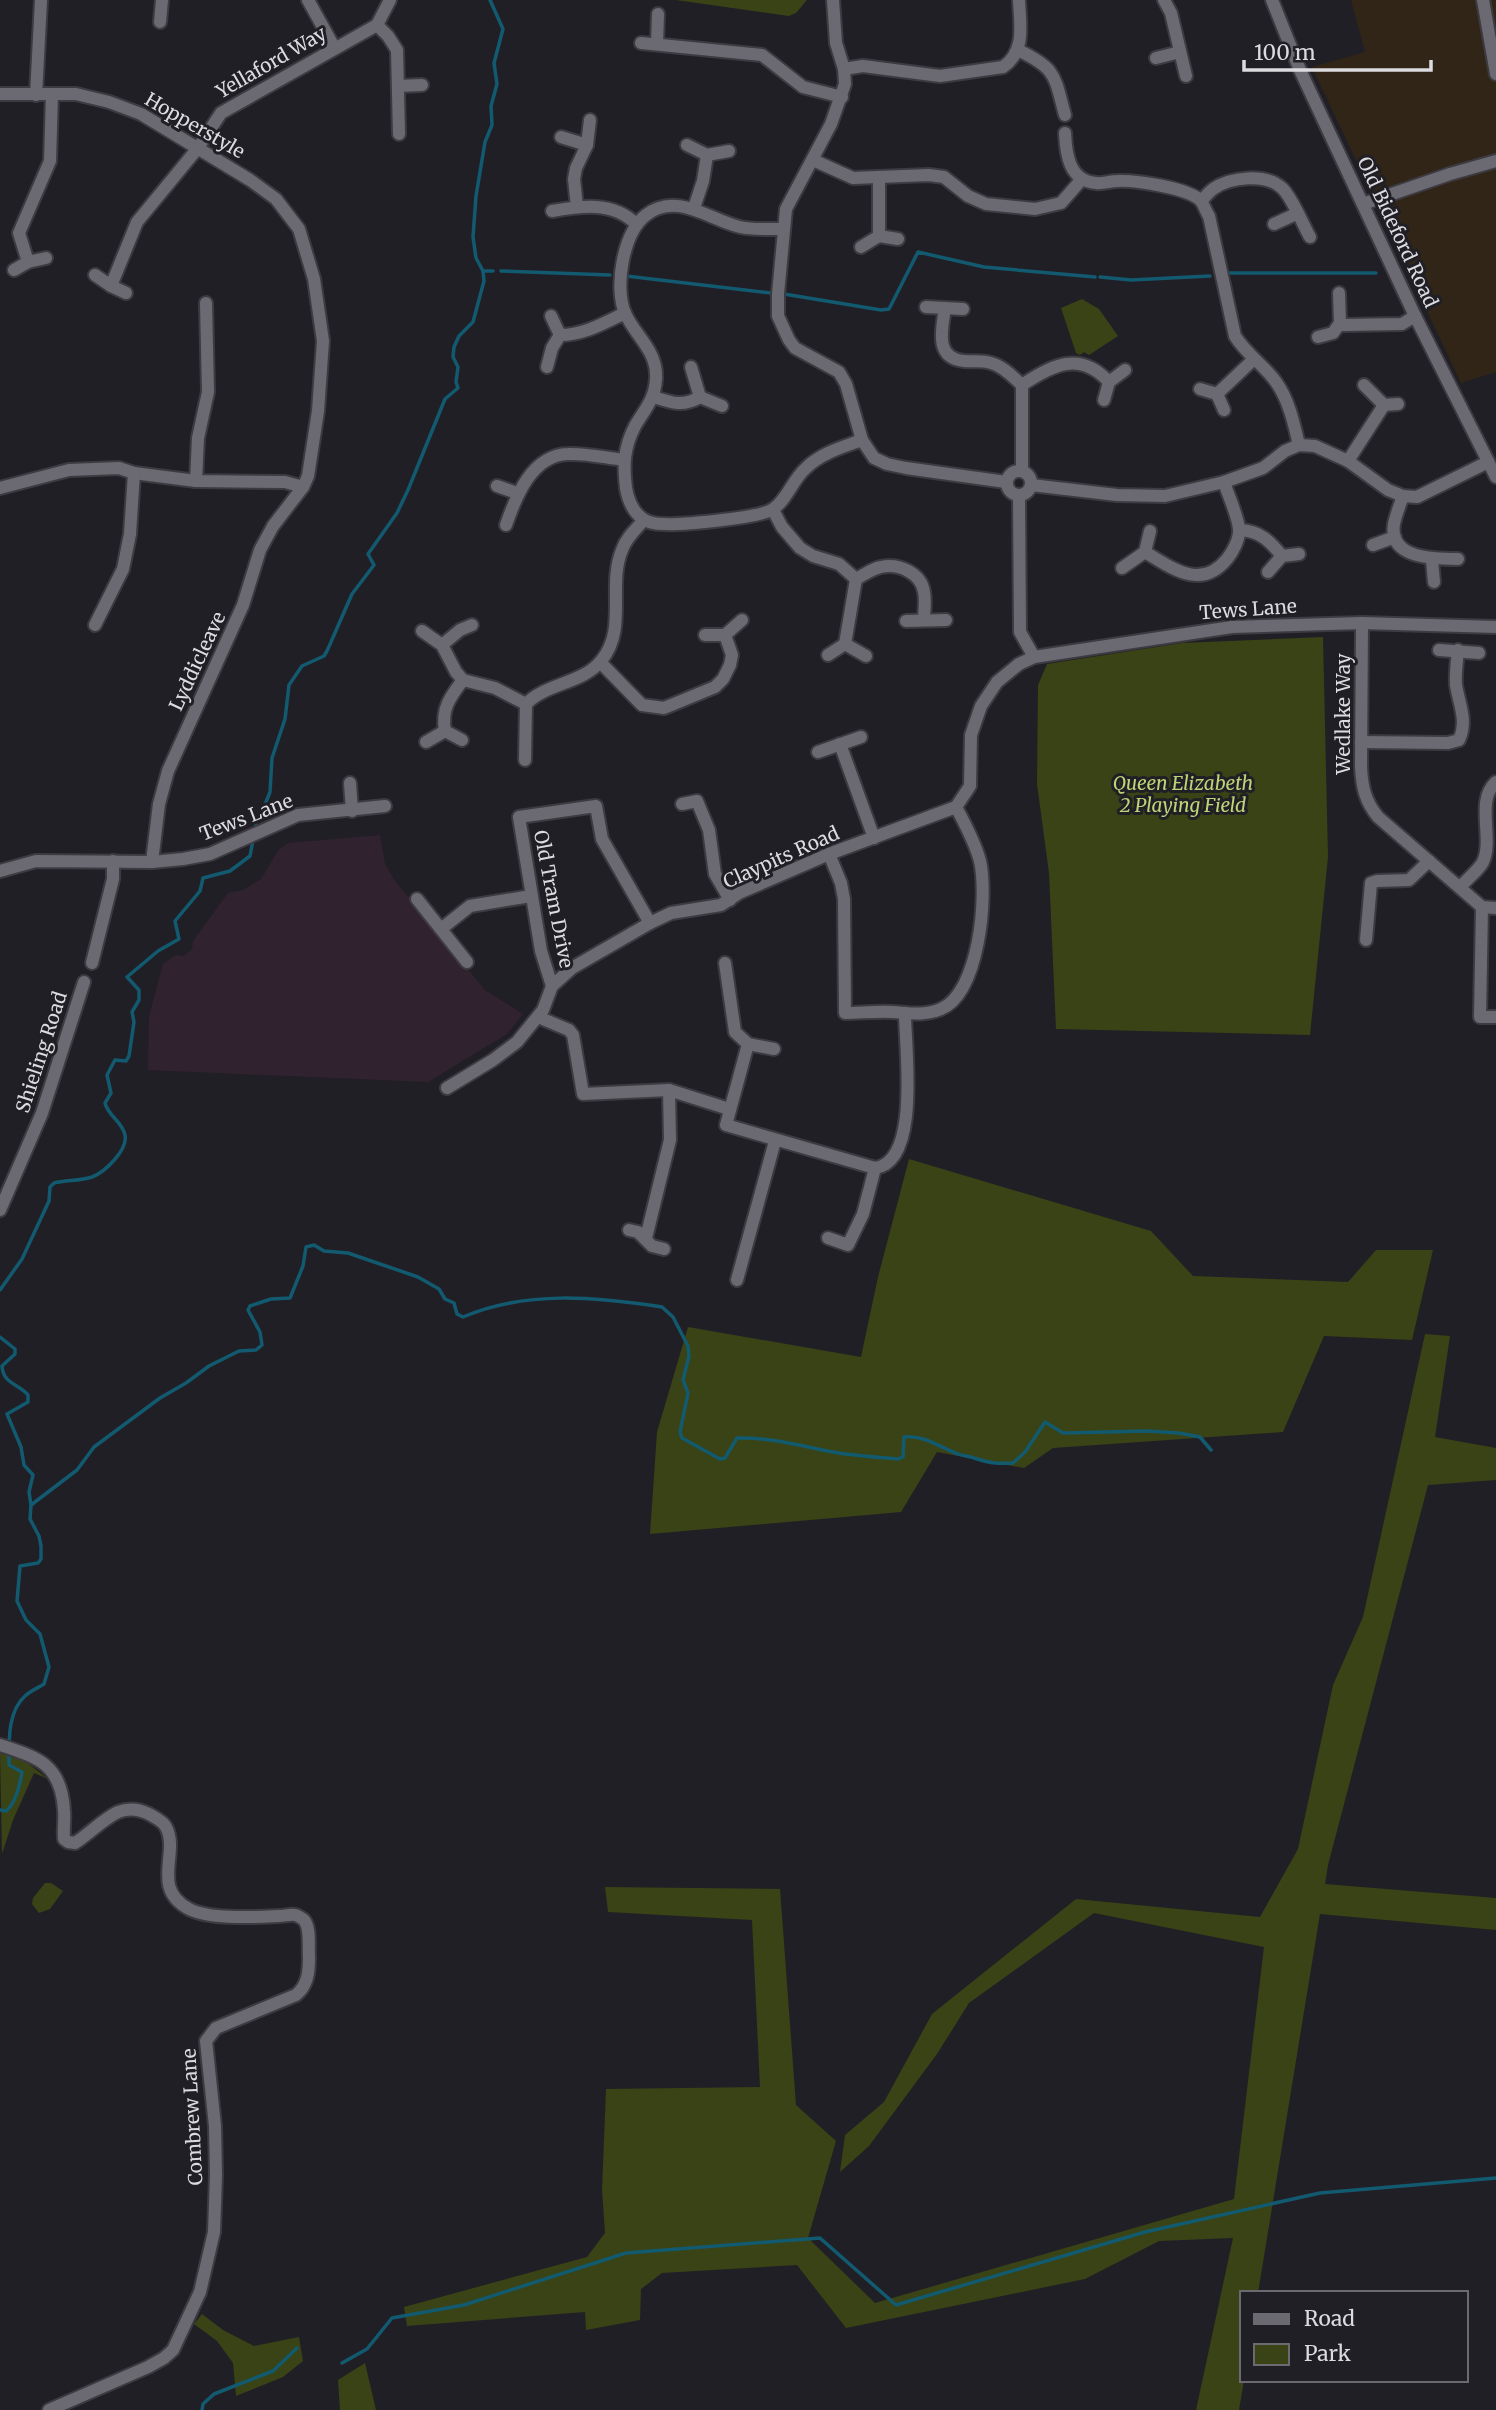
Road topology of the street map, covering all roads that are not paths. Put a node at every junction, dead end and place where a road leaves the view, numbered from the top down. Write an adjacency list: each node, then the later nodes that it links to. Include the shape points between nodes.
1 (41, 0): 26 (street)
2 (162, 0): 11 (street)
3 (308, 0): 15 (street)
4 (390, 0): 12 (street)
5 (833, 0): 19 (street, via 836,43)
6 (1019, 0): 16 (street)
7 (1164, 0): 17 (street)
8 (1272, 0): 44 (street, Old Bideford Road)
9 (1483, 0): 20 (street)
10 (658, 13): 14 (street)
11 (160, 22)
12 (377, 25): 15 (street, Yellaford Way); 23 (street, via 397,50)
13 (641, 43): 14 (street)
14 (657, 44): 27 (street, via 762,55 803,87)
15 (334, 47): 35 (street, Yellaford Way, via 221,113)
16 (1018, 50): 19 (street, via 1003,67 957,75 863,66); 28 (street, via 1049,67)
17 (1180, 52): 18 (street); 21 (street)
18 (1156, 58)
19 (844, 69): 27 (street)
20 (1496, 74)
21 (1186, 76)
22 (422, 85): 23 (street)
23 (398, 86): 31 (street)
24 (0, 94): 26 (street, Hopperstyle)
25 (52, 94): 26 (street, Hopperstyle); 35 (street, Hopperstyle, via 76,93 109,102 141,114); 57 (street, via 50,161 19,233)
26 (36, 95)
27 (842, 97): 38 (street)
28 (1065, 115)
29 (590, 120): 33 (street)
30 (1065, 133): 41 (street, via 1071,168)
31 (399, 134)
32 (561, 137): 33 (street)
33 (587, 145): 45 (street, via 574,178)
34 (687, 145): 37 (street)
35 (198, 148): 42 (street, Hopperstyle); 60 (street, Yellaford Way, via 137,222)
36 (729, 151): 37 (street)
37 (707, 155): 46 (street)
38 (813, 160): 40 (street, via 853,178); 51 (street, via 786,209)
39 (1496, 161): 44 (street)
40 (879, 179): 41 (street, via 944,177 986,204 1035,209 1061,203); 52 (street)
41 (1082, 179): 43 (street, via 1158,186 1185,191)
42 (250, 180): 102 (street, Lyddicleave, via 276,199 299,229 314,279 323,341 318,411)
43 (1201, 201): 48 (street, via 1214,188 1234,180 1271,181 1284,189); 73 (street, via 1209,216 1235,336)
44 (1363, 204): 69 (street, Old Bideford Road)
45 (577, 207): 47 (street); 49 (street, via 616,210)
46 (694, 208): 49 (street, via 660,207); 51 (street, via 742,228)
47 (552, 211)
48 (1296, 214): 50 (street); 53 (street)
49 (636, 224): 67 (street, via 628,240 619,288)
50 (1274, 224)
51 (783, 229): 89 (street, via 778,316 795,348 839,372)
52 (879, 236): 54 (street); 55 (street)
53 (1310, 237)
54 (898, 239)
55 (861, 247)
56 (46, 258): 57 (street)
57 (28, 262): 58 (street)
58 (14, 270)
59 (94, 275): 60 (street)
60 (111, 286): 61 (street)
61 (126, 293)
62 (1339, 293): 70 (street)
63 (206, 303): 97 (street, via 208,391)
64 (926, 307): 65 (street)
65 (945, 308): 66 (street); 78 (street, via 942,348 950,357 993,363)
66 (964, 309)
67 (625, 313): 71 (street, via 583,332); 82 (street, via 654,361)
68 (551, 316): 71 (street)
69 (1415, 316): 70 (street, via 1402,324); 93 (street, Old Bideford Road)
70 (1340, 323): 72 (street, via 1333,333)
71 (560, 335): 74 (street)
72 (1318, 337)
73 (1254, 359): 81 (street); 90 (street, via 1278,384)
74 (547, 367)
75 (691, 367): 83 (street)
76 (1125, 370): 77 (street)
77 (1109, 382): 78 (street, via 1093,368 1068,364 1053,366); 84 (street)
78 (1022, 385): 94 (street)
79 (1364, 385): 86 (street)
80 (1200, 388): 81 (street)
81 (1217, 394): 88 (street)
82 (654, 397): 83 (street, via 675,404 688,404); 91 (street, via 636,426)
83 (700, 397): 87 (street)
84 (1104, 400)
85 (1398, 404): 86 (street)
86 (1384, 405): 92 (street)
87 (722, 406)
88 (1224, 410)
89 (862, 440): 98 (street, via 874,458 887,464); 107 (street, via 806,467)
90 (1299, 445): 92 (street, via 1315,446); 99 (street, via 1263,467)
91 (624, 460): 104 (street, via 566,453 541,462); 108 (street, via 632,509)
92 (1348, 461): 106 (street)
93 (1488, 462): 96 (street, Old Bideford Road); 106 (street, via 1417,497)
94 (1022, 471): 98 (street, via 1010,474); 100 (street)
95 (134, 473): 97 (street); 103 (street, via 118,468 69,470); 128 (street, via 123,569)
96 (1496, 477)
97 (195, 481): 102 (street, via 285,482)
98 (1006, 482): 105 (street, via 1009,491)
99 (1224, 482): 100 (street, via 1165,496); 110 (street)
100 (1031, 485): 105 (street)
101 (498, 486): 104 (street)
102 (303, 487): 163 (street, Lyddicleave, via 260,550 243,605 168,771)
103 (0, 488)
104 (517, 493): 109 (street)
105 (1019, 495): 141 (street, via 1020,632)
106 (1403, 496): 112 (street)
107 (772, 510): 108 (street, via 667,525); 121 (street, via 800,548 839,564)
108 (645, 520): 142 (street, via 621,551 613,639)
109 (506, 524)
110 (1240, 530): 114 (street, via 1224,563 1198,576 1179,572); 116 (street, via 1255,531)
111 (1150, 531): 114 (street)
112 (1395, 537): 113 (street); 117 (street, via 1404,551)
113 (1373, 545)
114 (1145, 552): 119 (street)
115 (1298, 554): 116 (street)
116 (1282, 556): 120 (street)
117 (1432, 559): 118 (street); 122 (street)
118 (1458, 559)
119 (1122, 568)
120 (1268, 572)
121 (856, 579): 124 (street, via 878,567 905,569 917,577 924,591); 134 (street)
122 (1434, 582)
123 (742, 620): 133 (street)
124 (924, 620): 125 (street); 126 (street)
125 (946, 620)
126 (906, 621)
127 (1362, 623): 130 (street, Tews Lane); 141 (street, Tews Lane, via 1232,627); 149 (street, Wedlake Way)
128 (95, 625)
129 (472, 625): 135 (street)
130 (1496, 627)
131 (422, 631): 135 (street)
132 (705, 635): 133 (street)
133 (725, 635): 142 (street, via 732,655 723,679 715,687 664,708 642,705)
134 (845, 644): 139 (street); 140 (street)
135 (442, 645): 143 (street)
136 (1439, 650): 137 (street)
137 (1458, 650): 138 (street); 149 (street, via 1456,684 1463,709 1459,740)
138 (1479, 653)
139 (828, 655)
140 (866, 656)
141 (1034, 657): 157 (street, Tews Lane, via 1009,671 988,693 971,735 970,786)
142 (600, 662): 144 (street)
143 (463, 680): 144 (street, via 495,688); 145 (street, via 448,700)
144 (526, 704): 152 (street)
145 (445, 731): 147 (street); 148 (street)
146 (861, 737): 150 (street)
147 (462, 740)
148 (426, 742)
149 (1361, 742): 162 (street, Wedlake Way, via 1362,784 1371,808)
150 (839, 744): 151 (street); 159 (street)
151 (818, 752)
152 (525, 760)
153 (1496, 782): 165 (street, via 1487,799 1482,863)
154 (351, 783): 158 (street)
155 (682, 804): 168 (street, via 697,801 709,830 715,874)
156 (385, 806): 158 (street, Tews Lane)
157 (956, 807): 159 (street, Claypits Road); 179 (street, via 981,865 979,937 964,984 952,1002 930,1013)
158 (352, 811): 163 (street, Tews Lane, via 298,815 210,854)
159 (874, 838): 160 (street, Claypits Road)
160 (829, 854): 168 (street, Claypits Road); 179 (street, via 844,899 845,1013)
161 (113, 861): 163 (street, Tews Lane); 164 (street, Tews Lane, via 36,861); 175 (street, via 113,879)
162 (1429, 861): 165 (street, Wedlake Way); 173 (street, via 1409,880 1371,883)
163 (152, 862)
164 (0, 871)
165 (1461, 887): 169 (street, Wedlake Way)
166 (531, 896): 171 (street, Old Tram Drive, via 519,817 596,806 602,839); 172 (street, via 470,906); 178 (street, Old Tram Drive)
167 (417, 899): 172 (street)
168 (730, 900): 171 (street, Claypits Road, via 671,913)
169 (1482, 907): 170 (street); 181 (street, via 1480,1017)
170 (1496, 908)
171 (650, 923): 178 (street, Claypits Road, via 572,968)
172 (441, 929): 174 (street)
173 (1366, 940)
174 (467, 962)
175 (92, 963)
176 (725, 963): 182 (street, via 735,1032)
177 (84, 982): 189 (street, Shieling Road, via 43,1113)
178 (552, 986): 180 (street, Claypits Road)
179 (905, 1014): 188 (street, via 908,1093 904,1127 894,1156 888,1164)
180 (538, 1017): 184 (street, Claypits Road, via 517,1042); 185 (street, via 573,1035 583,1094)
181 (1496, 1017)
182 (748, 1044): 183 (street); 186 (street)
183 (774, 1049)
184 (447, 1088)
185 (669, 1090): 186 (street); 191 (street, via 670,1140)
186 (729, 1109): 187 (street, via 726,1125)
187 (775, 1141): 188 (street); 194 (street)
188 (875, 1168): 192 (street, via 863,1214 848,1245)
189 (0, 1210)
190 (629, 1230): 191 (street)
191 (646, 1238): 193 (street, via 652,1246)
192 (828, 1238)
193 (664, 1249)
194 (737, 1280)
195 (2, 1746): 196 (street, Combrew Lane, via 28,1755 57,1776 68,1842 75,1843 115,1814 140,1810 166,1827 168,1878 176,1901 211,1914 296,1914 308,1928 309,1971 304,1988 216,2028 206,2041 215,2126 214,2232 200,2292 173,2350 148,2367)
196 (49, 2410)

